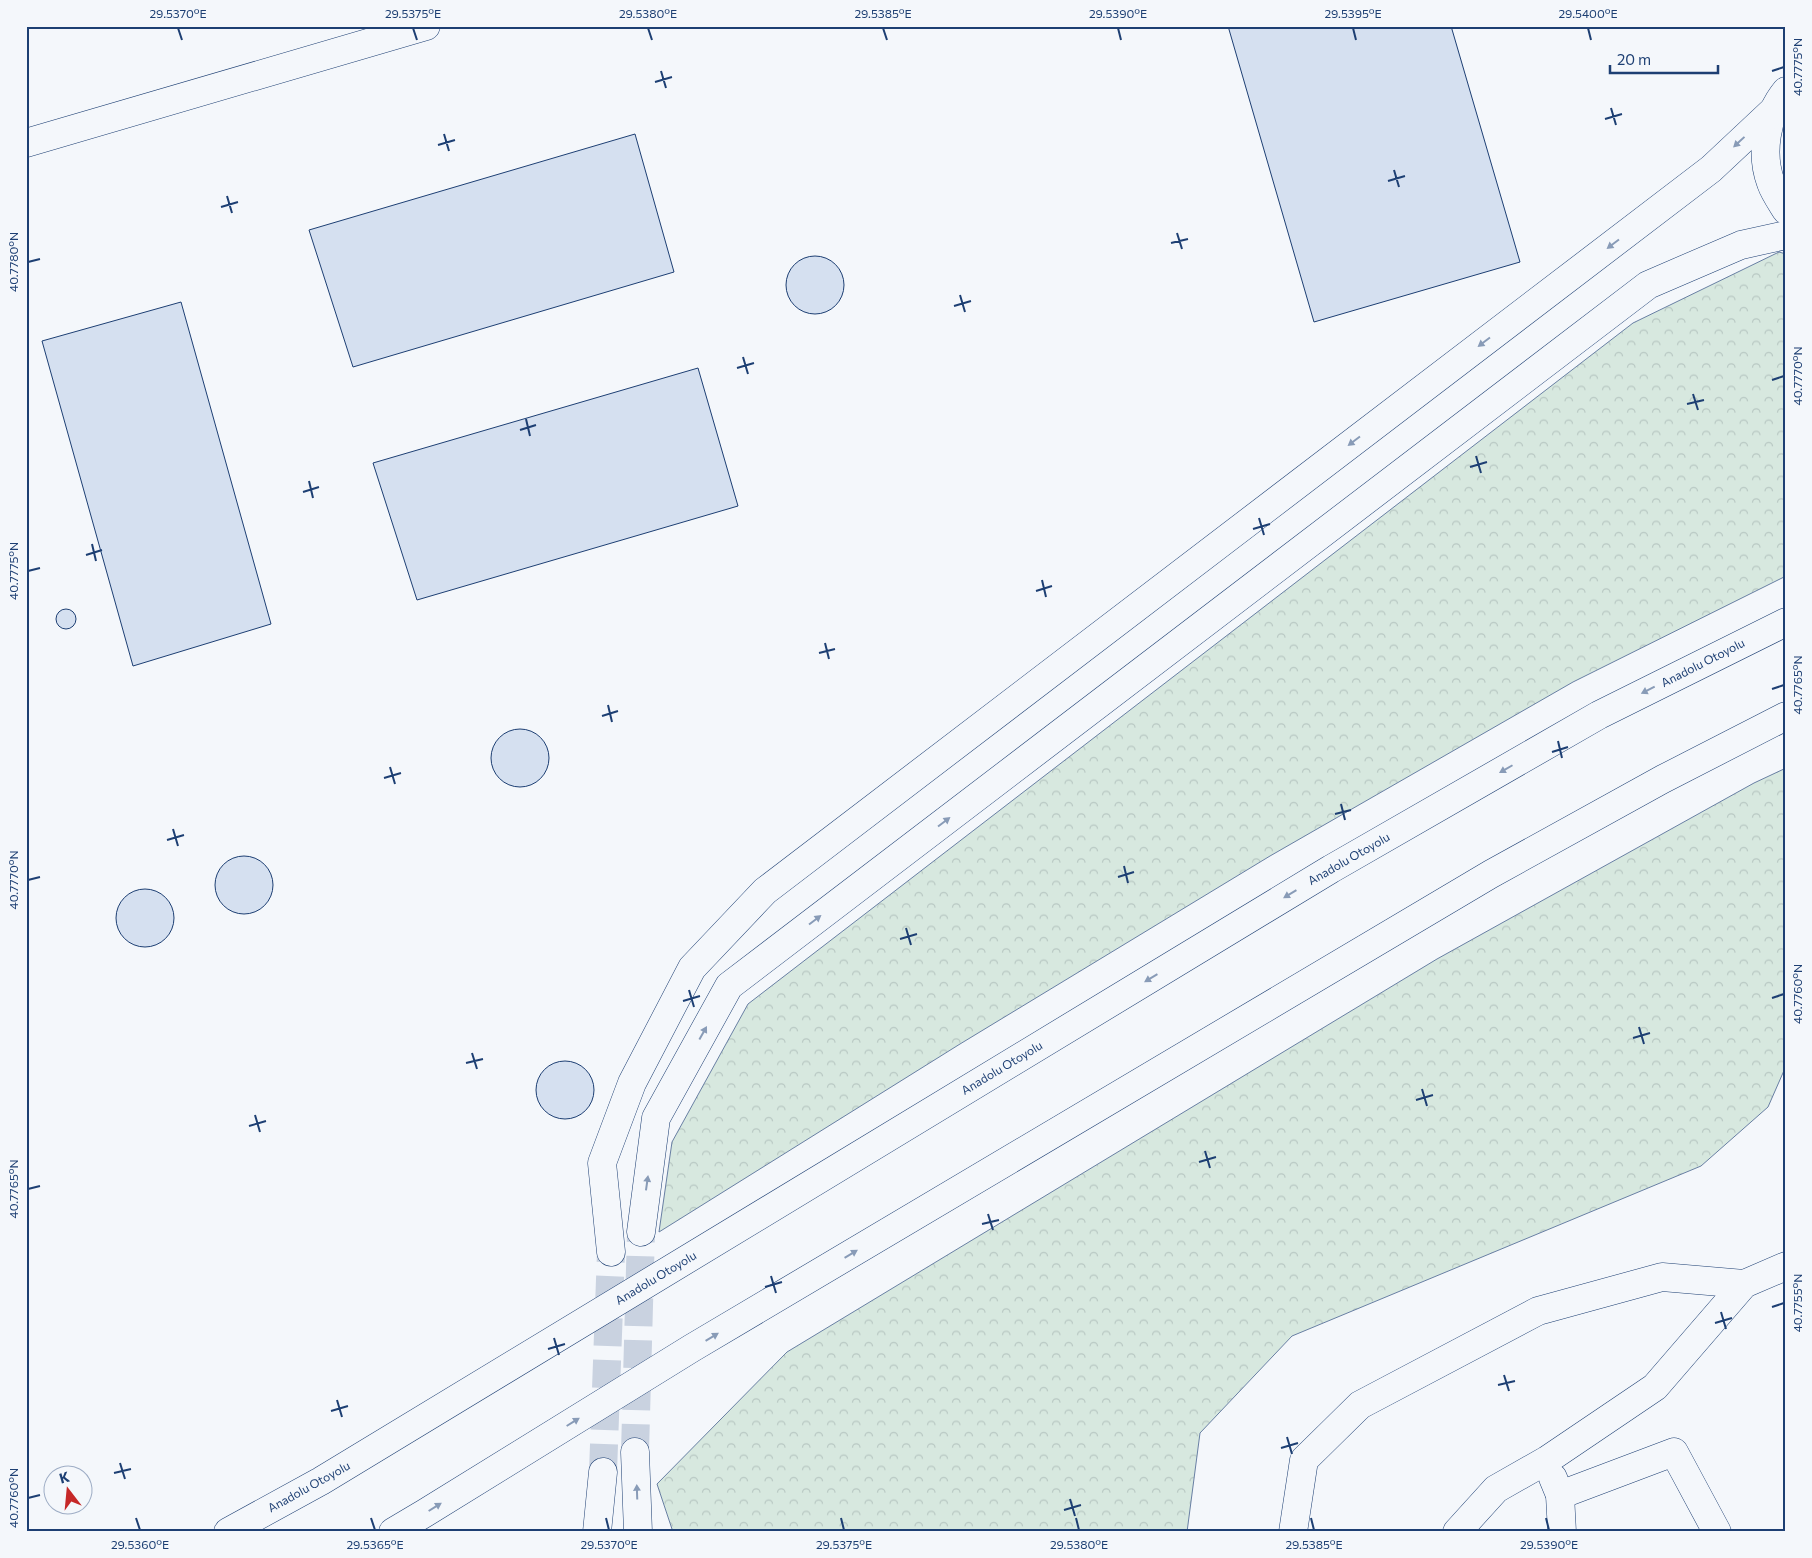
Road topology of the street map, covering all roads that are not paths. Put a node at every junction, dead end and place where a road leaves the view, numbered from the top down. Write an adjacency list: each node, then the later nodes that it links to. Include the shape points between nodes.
1 (426, 26): 3 (main road)
2 (1780, 100): 4 (main road, via 1768,124 1765,153 1770,183); 9 (main road, one-way to 9, via 1703,175 765,890 692,968 632,1082 602,1163)
3 (26, 143)
4 (1786, 210)
5 (1786, 235): 8 (main road, one-way to 5, via 656,1118 729,986 1648,285 1741,245)
6 (1786, 622): 16 (main road, Anadolu Otoyolu, one-way to 16, via 1598,715 1331,869 321,1481)
7 (1786, 716): 17 (main road, one-way to 7, via 692,1348 1491,874 1663,779)
8 (641, 1232)
9 (611, 1252)
10 (1786, 1266): 11 (main road)
11 (1744, 1284): 13 (main road, via 1655,1387); 20 (main road, via 1662,1277 1538,1311 1360,1405 1304,1460)
12 (635, 1452): 19 (main road, one-way to 12)
13 (1547, 1460): 15 (main road); 21 (main road, via 1496,1489)
14 (603, 1472): 18 (main road)
15 (1560, 1495): 22 (main road); 23 (main road, via 1674,1452)
16 (228, 1532)
17 (393, 1532)
18 (598, 1532)
19 (638, 1532)
20 (1292, 1532)
21 (1458, 1532)
22 (1562, 1532)
23 (1717, 1532)

